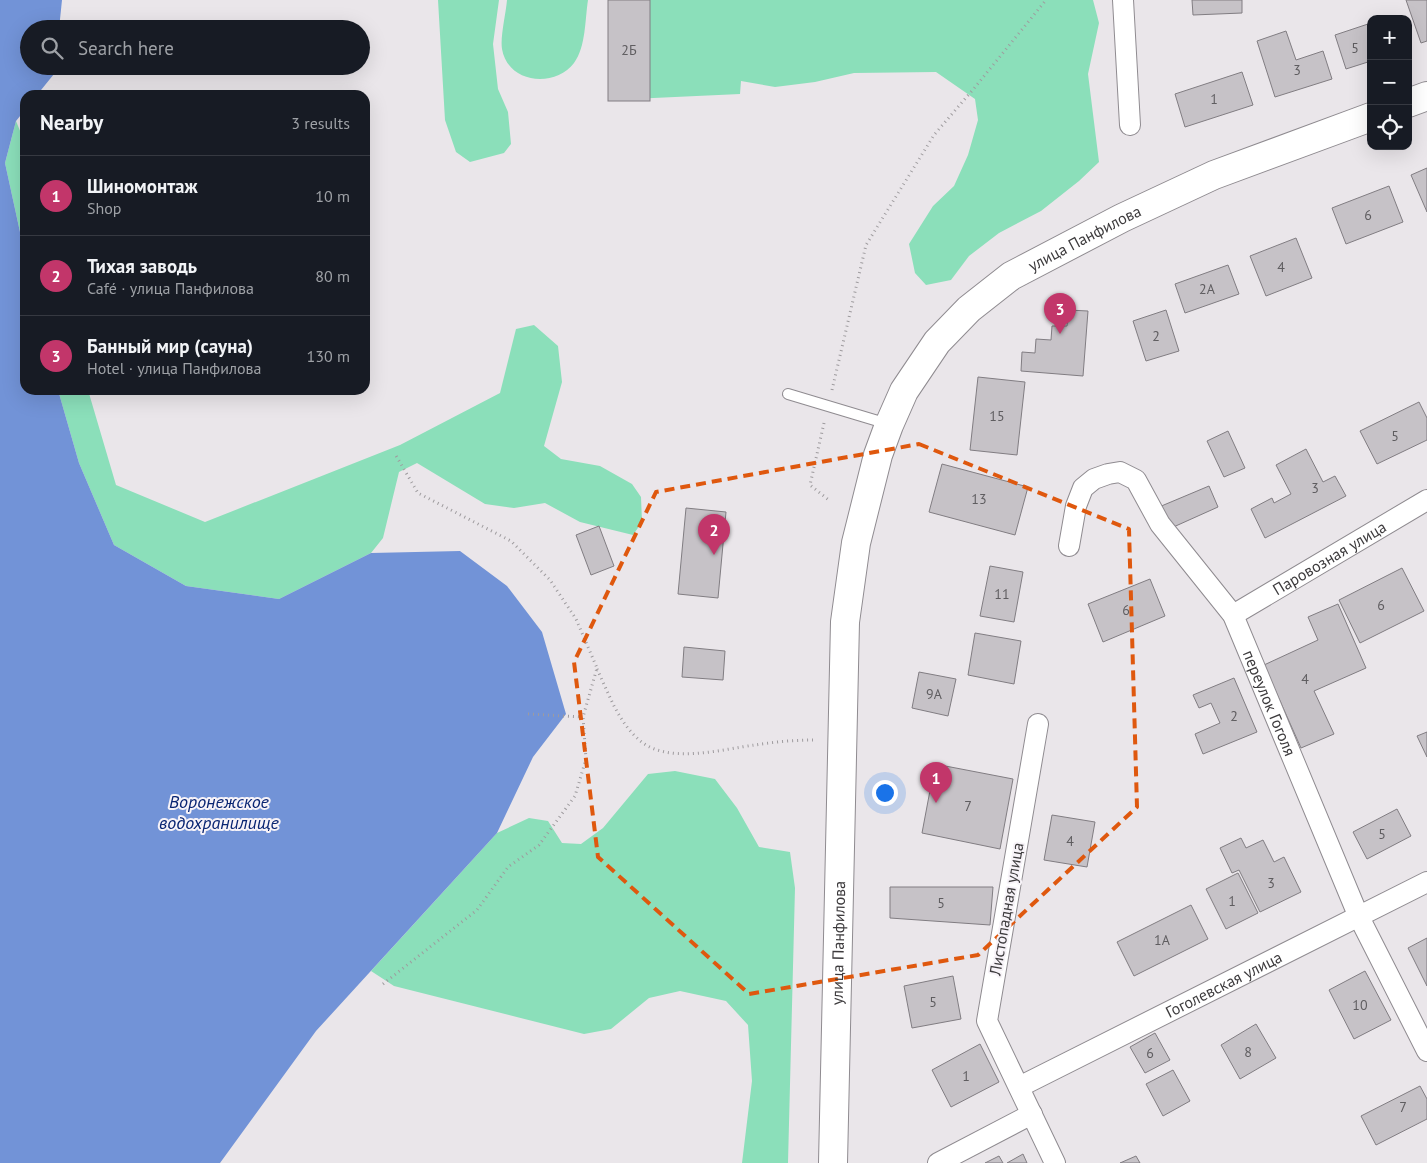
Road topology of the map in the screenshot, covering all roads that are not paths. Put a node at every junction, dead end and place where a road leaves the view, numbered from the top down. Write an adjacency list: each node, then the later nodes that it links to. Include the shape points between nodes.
1 (1123, 0): 5 (street)
2 (1427, 96): 3 (main road)
3 (1412, 102)
4 (1367, 118): 7 (main road, улица Панфилова, via 1214,175 1011,276 969,309 937,342 904,391)
5 (1130, 125)
6 (788, 394): 7 (lane)
7 (889, 425): 17 (main road, улица Панфилова, via 878,455 856,543 847,612)
8 (1427, 500): 10 (street, Паровозная улица)
9 (1069, 546): 10 (street, переулок Гоголя, via 1076,506 1083,488 1094,479 1120,472 1136,480 1160,524)
10 (1233, 615): 13 (street, переулок Гоголя)
11 (1038, 724): 15 (street, Листопадная улица, via 987,1021)
12 (1427, 882): 13 (street, Гоголевская улица)
13 (1358, 915): 14 (street, переулок Гоголя); 15 (street, Гоголевская улица)
14 (1427, 1051)
15 (1019, 1087): 16 (street, Листопадная улица)
16 (1032, 1114): 18 (street); 19 (street, Листопадная улица)
17 (834, 1163)
18 (938, 1163)
19 (1055, 1163)

